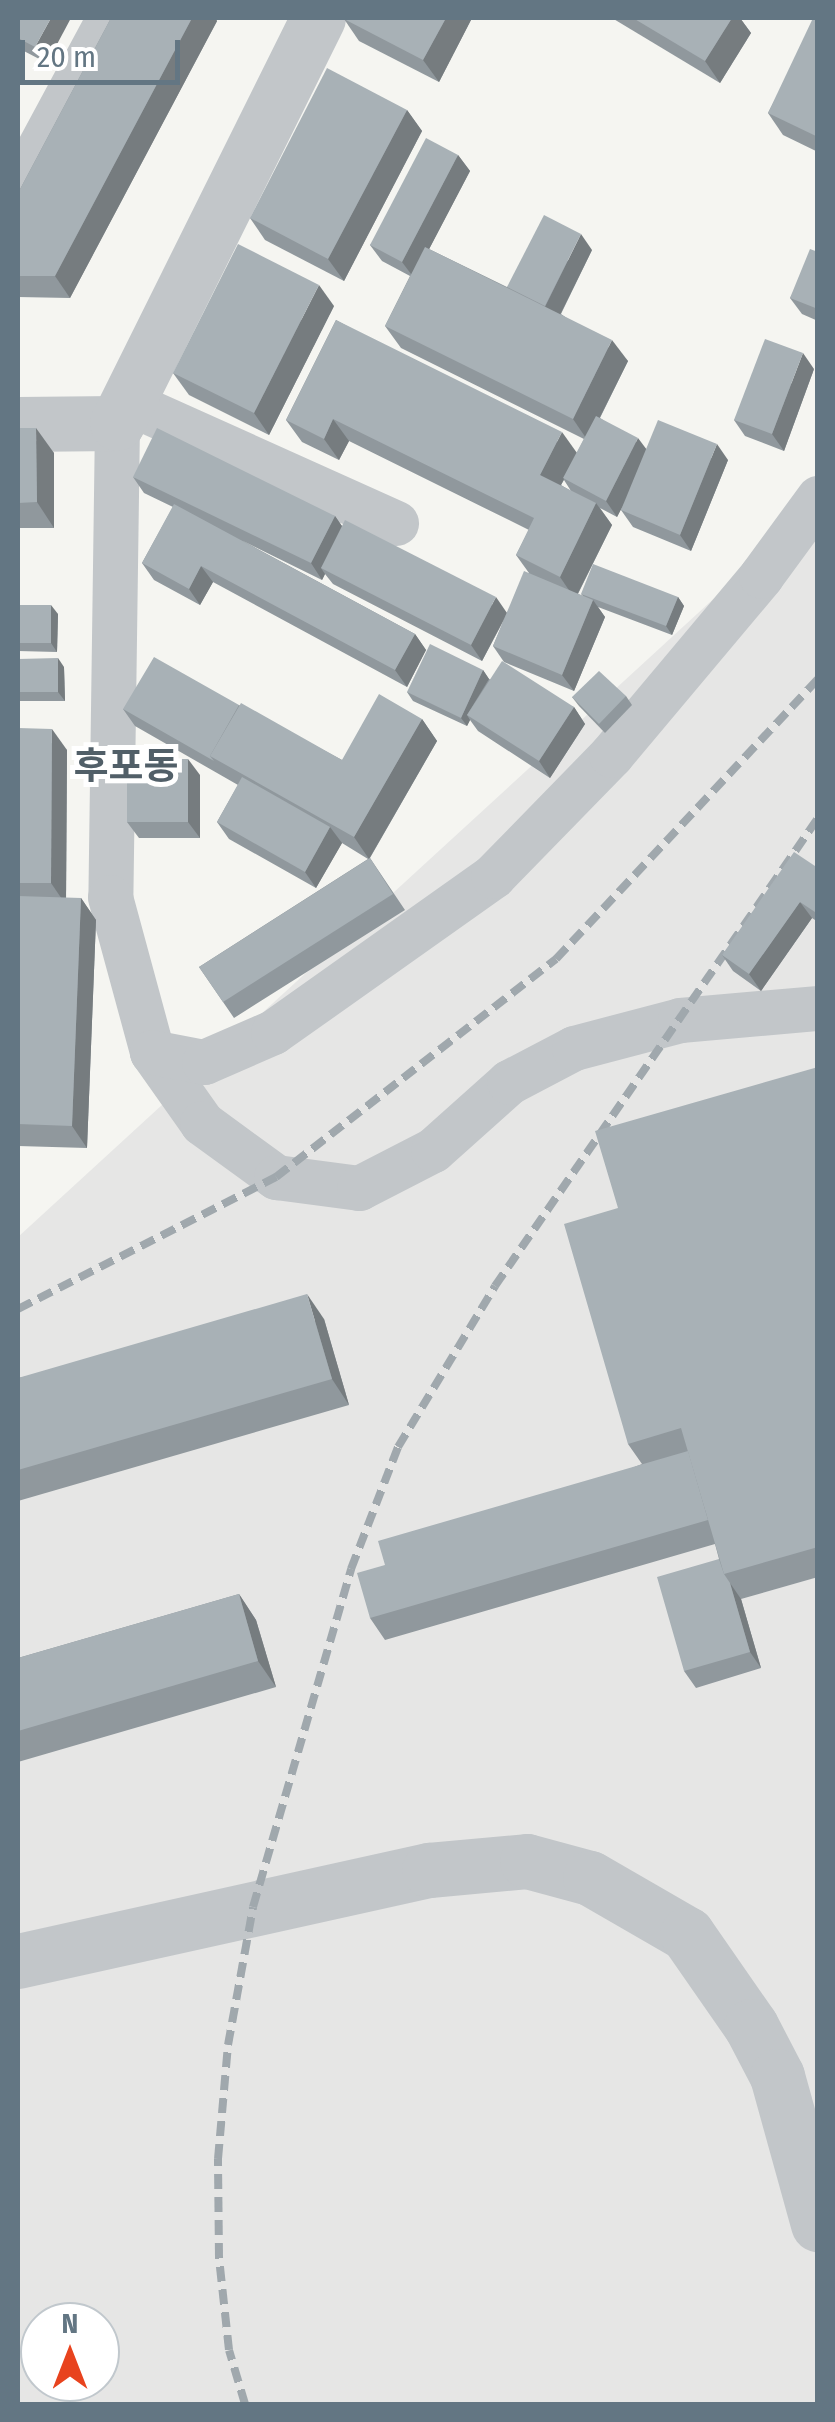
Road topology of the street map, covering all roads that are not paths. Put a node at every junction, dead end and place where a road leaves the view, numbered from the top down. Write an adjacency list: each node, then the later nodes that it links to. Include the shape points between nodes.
1 (109, 18): 3 (street, via 26,170)
2 (318, 18): 4 (street)
3 (18, 170)
4 (122, 413): 5 (street); 7 (street); 9 (street, via 110,897)
5 (18, 424)
6 (818, 498): 9 (street, via 611,755 493,876 273,1032 204,1062)
7 (396, 523)
8 (818, 1008): 9 (street, via 680,1020 574,1048 509,1082 433,1150 359,1188 276,1178 202,1122)
9 (152, 1052)
10 (18, 1961): 11 (street, via 429,1870 526,1861 590,1878 686,1934 751,2026 776,2076)
11 (818, 2224)

